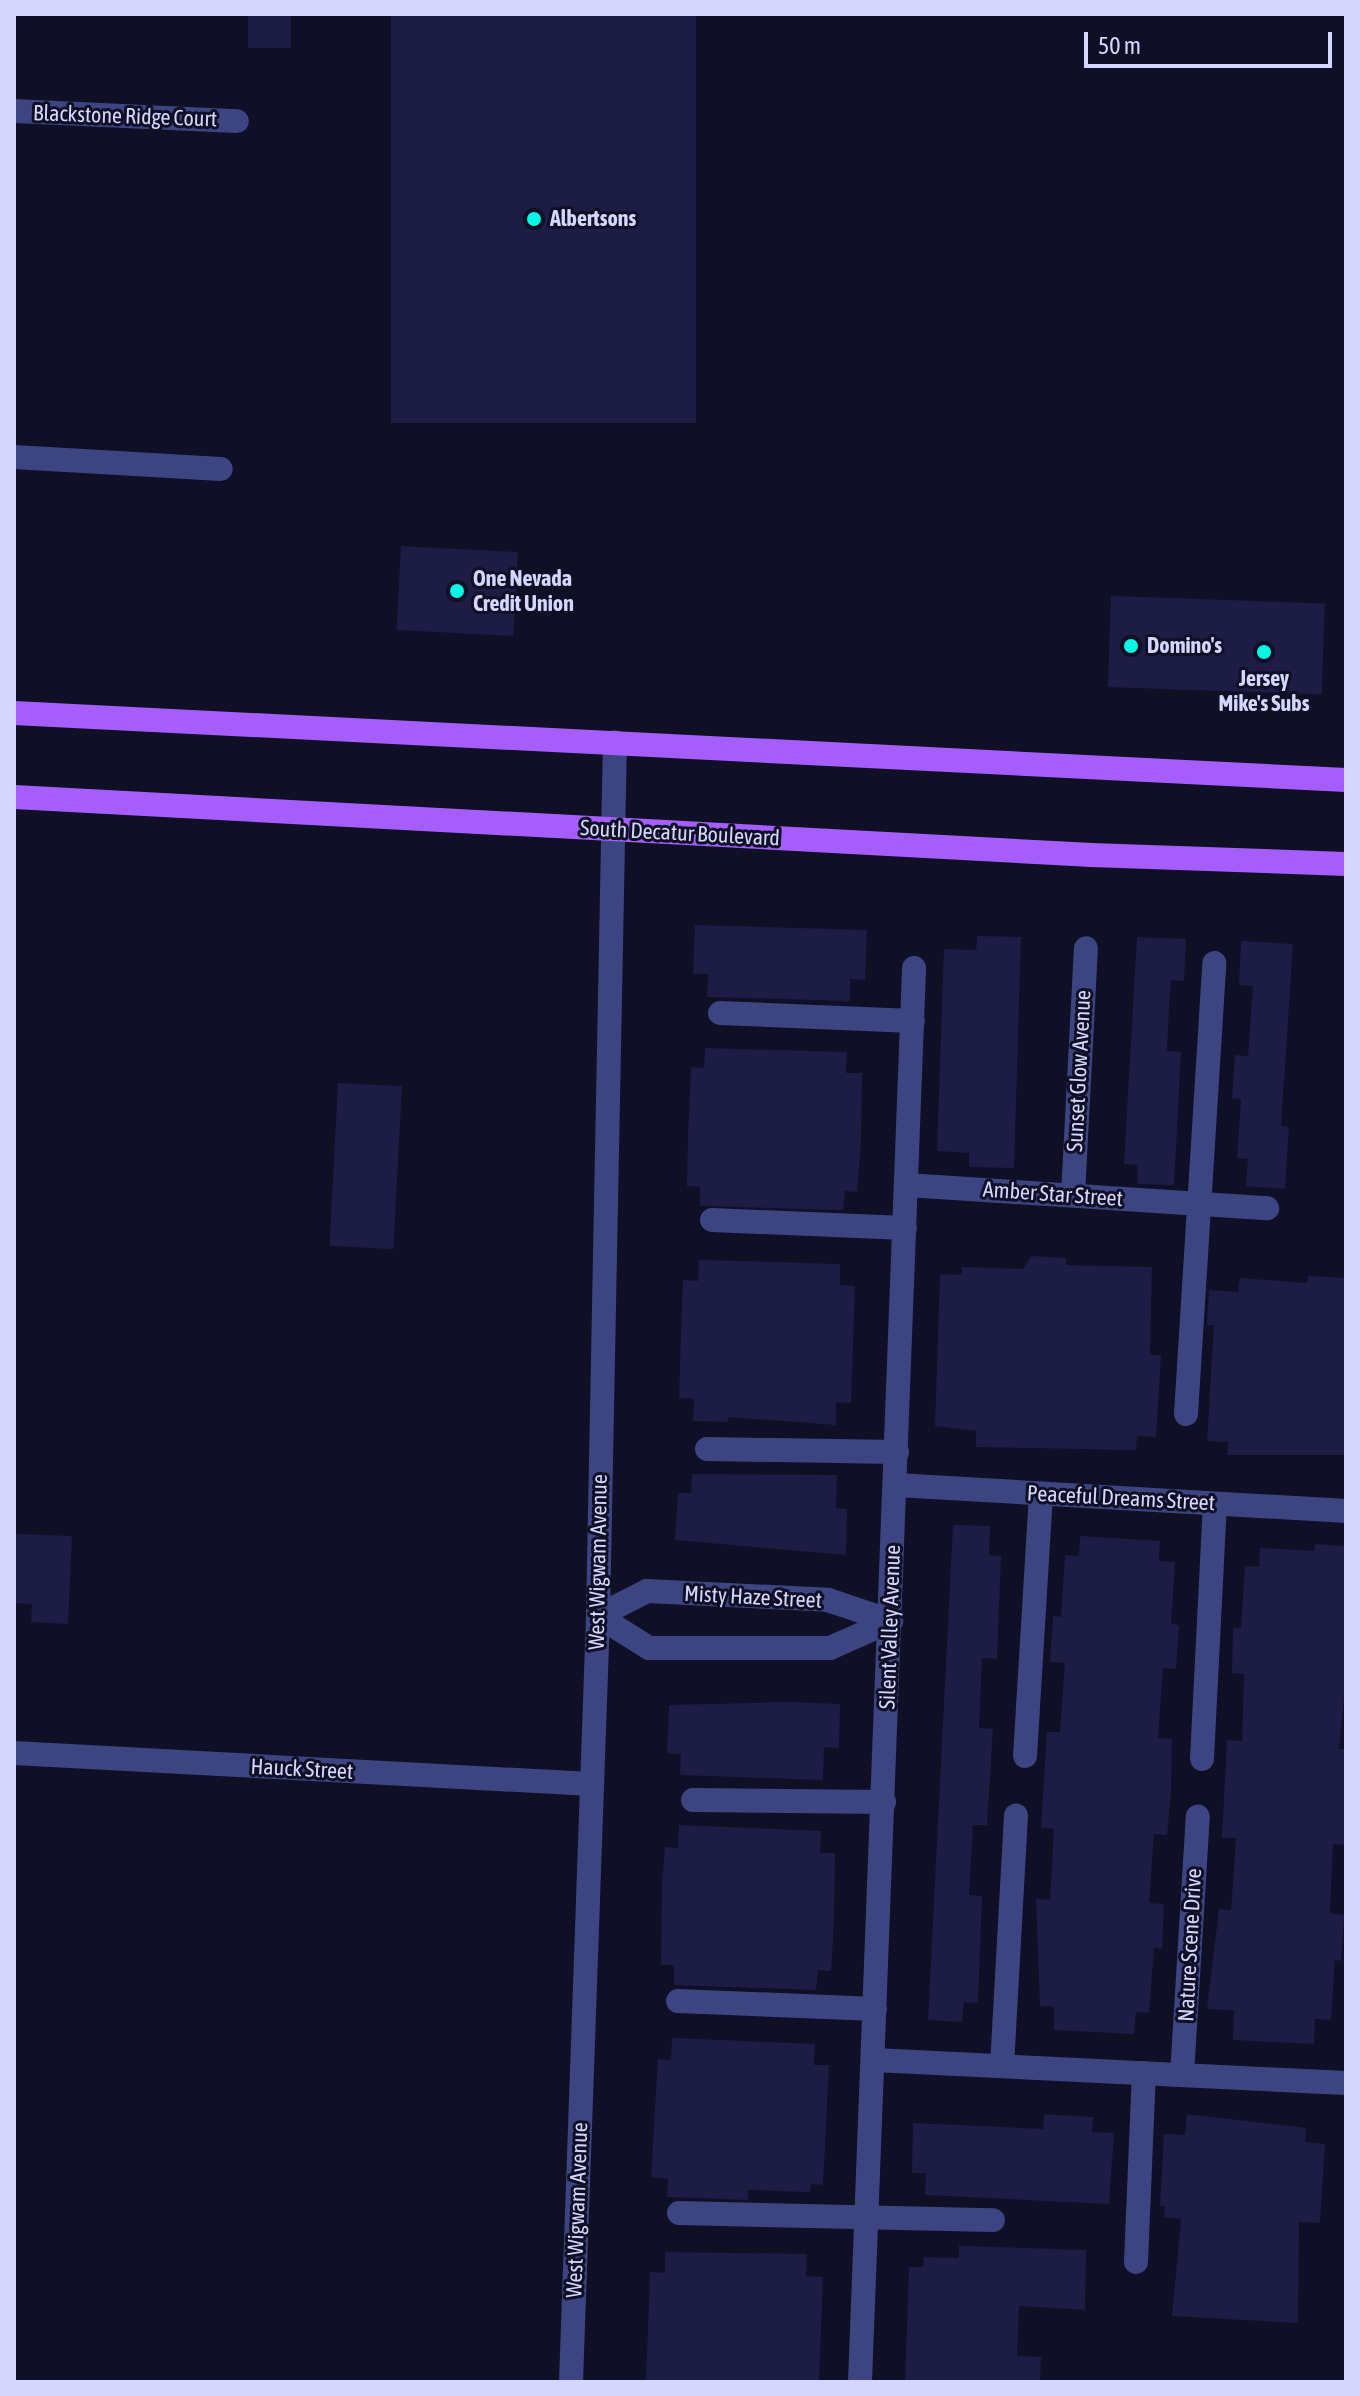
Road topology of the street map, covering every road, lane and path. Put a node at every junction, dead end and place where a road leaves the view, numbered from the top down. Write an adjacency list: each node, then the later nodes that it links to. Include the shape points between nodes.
1 (14, 111): 2 (street, Blackstone Ridge Court)
2 (237, 121)
3 (14, 457): 4 (street)
4 (221, 469)
5 (14, 713): 6 (main road)
6 (615, 742): 7 (main road); 9 (street, West Wigwam Avenue)
7 (1346, 780)
8 (14, 797): 9 (main road, South Decatur Boulevard)
9 (613, 829): 10 (main road, South Decatur Boulevard); 29 (street, West Wigwam Avenue)
10 (1346, 864)
11 (1086, 948): 17 (street, Sunset Glow Avenue)
12 (1214, 963): 18 (street)
13 (914, 968): 15 (street, Silent Valley Avenue)
14 (720, 1013): 15 (street)
15 (913, 1021): 16 (street, Silent Valley Avenue)
16 (907, 1185): 17 (street, Amber Star Street); 21 (street, Silent Valley Avenue)
17 (1073, 1195): 18 (street, Amber Star Street)
18 (1199, 1204): 19 (street, Amber Star Street); 22 (street)
19 (1267, 1208)
20 (712, 1220): 21 (street)
21 (905, 1228): 24 (street, Silent Valley Avenue)
22 (1186, 1414)
23 (707, 1449): 24 (street)
24 (897, 1452): 25 (street, Silent Valley Avenue)
25 (896, 1485): 26 (street, Peaceful Dreams Street); 30 (street, Silent Valley Avenue)
26 (1041, 1493): 27 (street, Peaceful Dreams Street); 32 (street)
27 (1215, 1504): 28 (street, Peaceful Dreams Street); 33 (street)
28 (1346, 1511)
29 (598, 1616): 30 (street, Misty Haze Street, via 647,1591 828,1600); 30 (street, via 649,1648 830,1648); 34 (street, West Wigwam Avenue)
30 (891, 1621): 36 (street, Silent Valley Avenue)
31 (14, 1753): 34 (street, Hauck Street)
32 (1025, 1756)
33 (1202, 1759)
34 (591, 1784): 50 (street, West Wigwam Avenue)
35 (693, 1800): 36 (street)
36 (884, 1802): 40 (street, Silent Valley Avenue)
37 (1016, 1815): 42 (street)
38 (1198, 1816): 44 (street, Nature Scene Drive)
39 (678, 2001): 40 (street)
40 (875, 2009): 41 (street, Silent Valley Avenue)
41 (874, 2060): 42 (street); 48 (street, Silent Valley Avenue)
42 (1002, 2066): 43 (street)
43 (1144, 2073): 44 (street); 49 (street)
44 (1182, 2075): 45 (street)
45 (1346, 2083)
46 (679, 2213): 48 (street)
47 (993, 2220): 48 (street)
48 (867, 2221): 51 (street, Silent Valley Avenue)
49 (1136, 2262)
50 (571, 2382)
51 (860, 2382)

